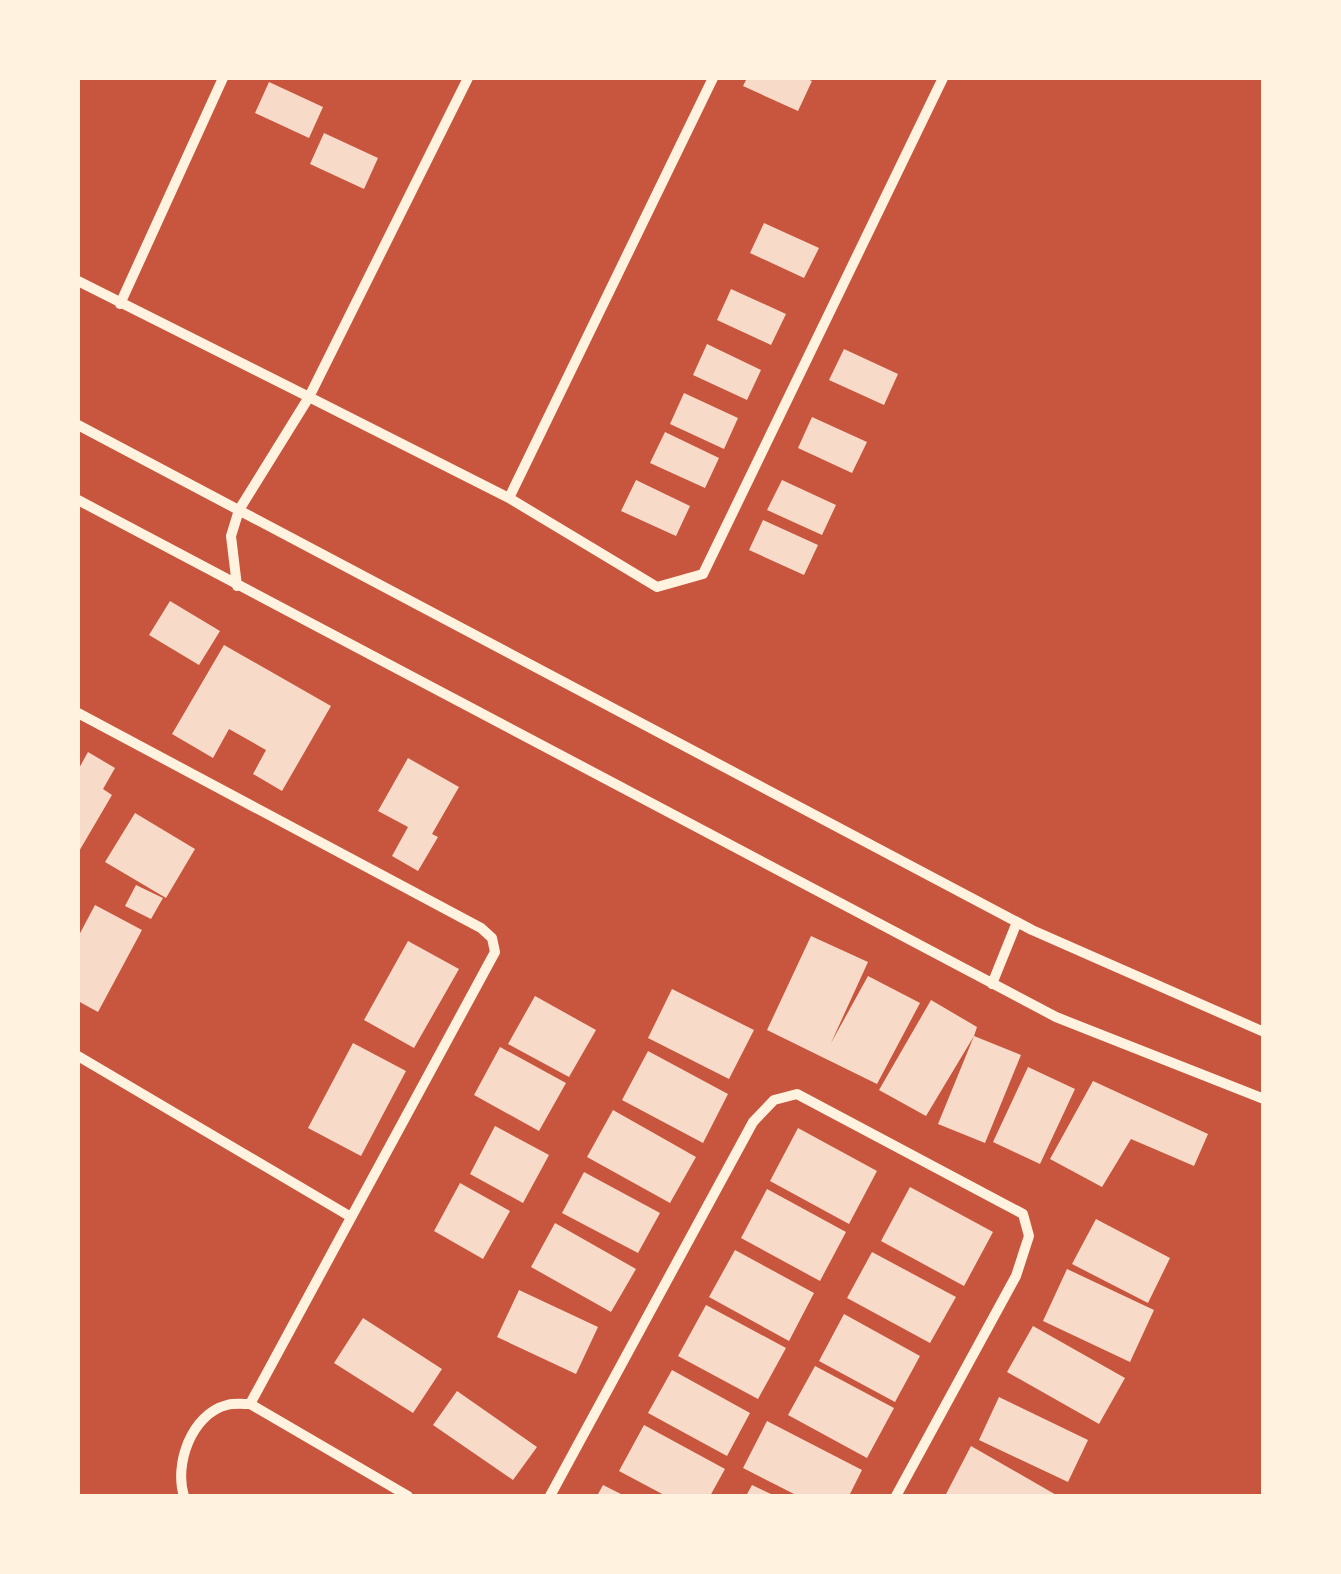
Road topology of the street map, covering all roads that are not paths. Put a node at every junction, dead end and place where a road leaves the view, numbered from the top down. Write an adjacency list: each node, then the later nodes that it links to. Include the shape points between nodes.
1 (223, 78): 6 (street)
2 (468, 78): 7 (street)
3 (714, 78): 9 (street)
4 (943, 78): 9 (street, via 702,574 657,587)
5 (78, 281): 6 (street)
6 (120, 304): 7 (street)
7 (308, 397): 9 (street); 11 (street)
8 (78, 425): 11 (street)
9 (509, 498)
10 (78, 500): 12 (street)
11 (239, 510): 12 (street, via 231,536); 14 (street)
12 (238, 586): 15 (street)
13 (78, 712): 19 (street, via 492,938 495,952)
14 (1017, 922): 15 (street); 16 (street)
15 (992, 984): 18 (street, via 1056,1017)
16 (1264, 1032)
17 (78, 1056): 19 (street)
18 (1264, 1099)
19 (351, 1217): 20 (street)
20 (250, 1404): 21 (street, via 226,1405 204,1417 186,1448); 22 (street)
21 (184, 1496)
22 (408, 1496)
23 (550, 1496): 24 (street, via 753,1122 774,1100 797,1094 1023,1214 1026,1225 1016,1276)
24 (896, 1496)

